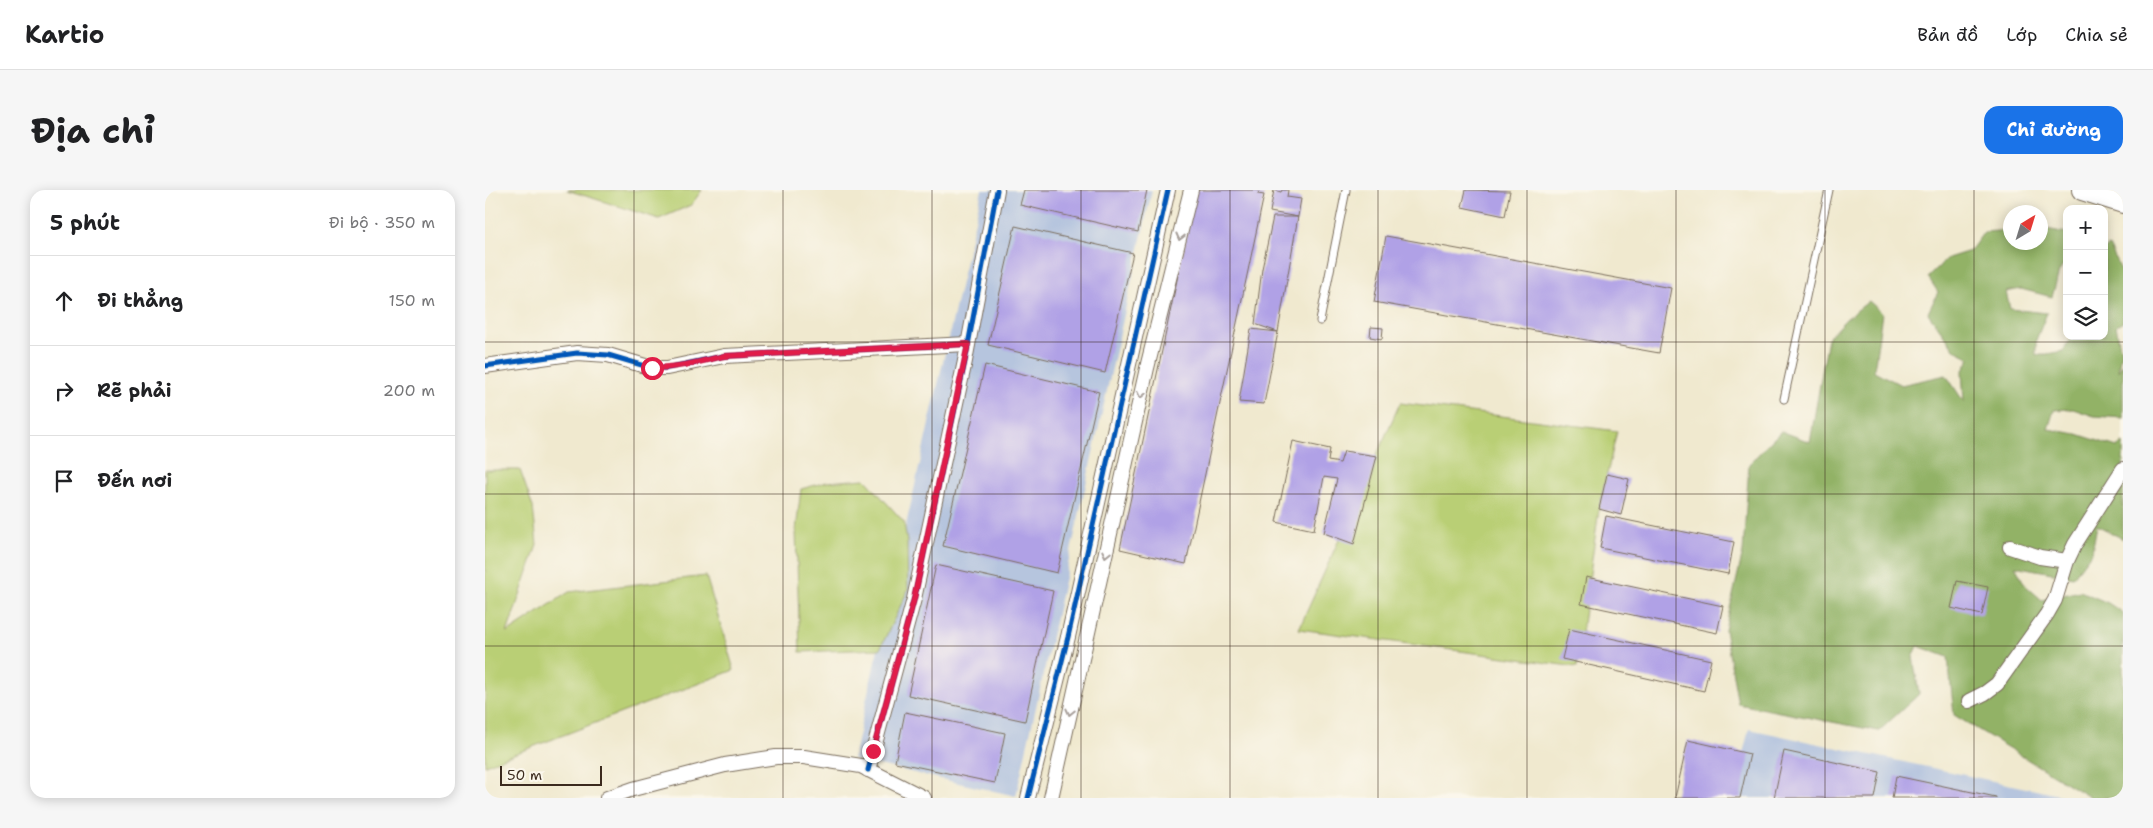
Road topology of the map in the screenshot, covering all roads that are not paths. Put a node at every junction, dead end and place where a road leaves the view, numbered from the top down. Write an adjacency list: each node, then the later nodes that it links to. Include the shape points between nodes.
1 (997, 190): 9 (street)
2 (1168, 190): 19 (street, via 1068,637)
3 (1191, 190): 20 (street, one-way to 20, via 1145,378)
4 (1346, 190): 8 (lane)
5 (1829, 190): 11 (lane)
6 (2082, 190): 7 (main road)
7 (2123, 203)
8 (1320, 321)
9 (968, 344): 10 (street, via 724,356 667,368 641,366 607,355 583,352); 16 (street, via 914,599)
10 (485, 366)
11 (1784, 399)
12 (2123, 470): 14 (street, via 2075,544)
13 (2010, 547): 14 (street)
14 (2067, 562): 15 (street, via 2052,606 2015,661 1992,689)
15 (1969, 701)
16 (868, 770): 17 (street, via 847,763 776,757 725,765); 18 (street)
17 (607, 798)
18 (924, 798)
19 (1028, 798)
20 (1051, 798)

